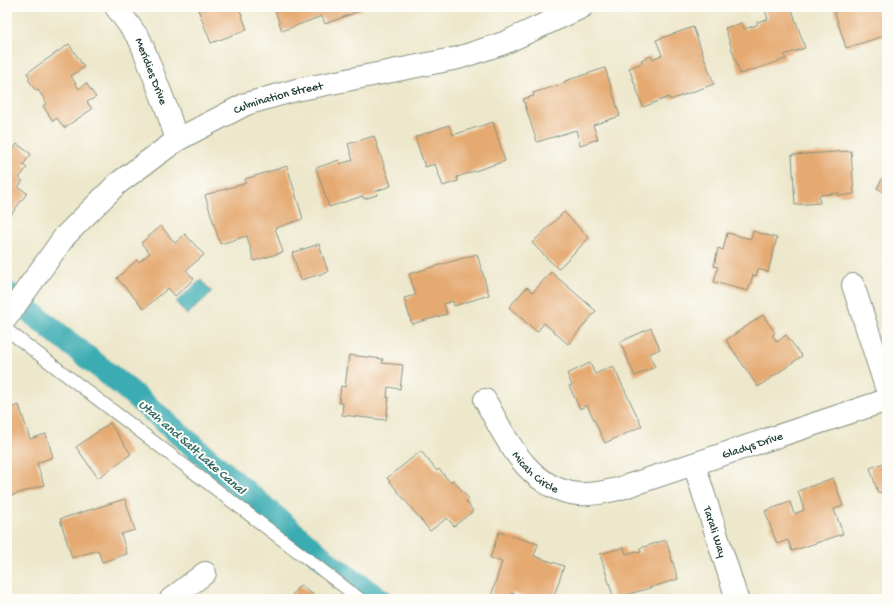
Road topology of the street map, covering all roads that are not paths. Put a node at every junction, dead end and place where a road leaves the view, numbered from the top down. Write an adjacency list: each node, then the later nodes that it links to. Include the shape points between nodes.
1 (116, 7): 3 (street, Meridies Drive, via 140,40)
2 (582, 7): 3 (street, Culmination Street, via 504,43 458,58 296,90 246,104)
3 (177, 140): 5 (street, Culmination Street, via 112,189 65,236)
4 (853, 285): 6 (street)
5 (9, 319): 13 (lane)
6 (887, 390)
7 (485, 400): 10 (street, Micah Circle, via 516,454 540,479 558,489 578,494 598,494)
8 (887, 400): 9 (street, Gladys Drive)
9 (694, 464): 10 (street, Gladys Drive); 14 (street, Tarali Way)
10 (618, 489)
11 (205, 572): 12 (street)
12 (171, 599)
13 (360, 599)
14 (737, 599)

